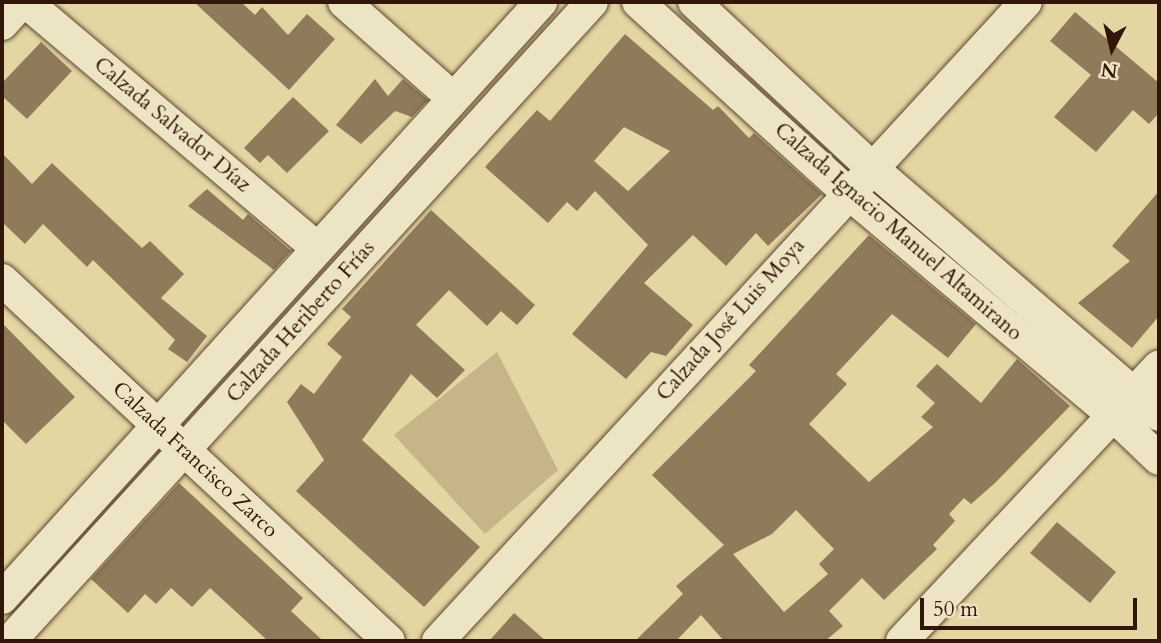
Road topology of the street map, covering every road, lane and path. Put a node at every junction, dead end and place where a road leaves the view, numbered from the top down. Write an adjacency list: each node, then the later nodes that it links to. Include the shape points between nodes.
1 (24, 2): 8 (street); 12 (street, Calzada Salvador Díaz)
2 (344, 2): 9 (street)
3 (541, 2): 9 (street, Calzada Heriberto Frías)
4 (592, 2): 19 (street, Calzada Heriberto Frías)
5 (638, 2): 11 (street, Calzada Ignacio Manuel Altamirano)
6 (694, 2): 10 (street, Calzada Ignacio Manuel Altamirano)
7 (1026, 2): 10 (street, Calzada José Luis Moya)
8 (2, 24)
9 (453, 98): 12 (street, Calzada Heriberto Frías)
10 (873, 169): 11 (street, Calzada José Luis Moya); 15 (street, Calzada Ignacio Manuel Altamirano)
11 (847, 192): 17 (street, Calzada Ignacio Manuel Altamirano); 24 (street, Calzada José Luis Moya)
12 (317, 248): 18 (street, Calzada Heriberto Frías)
13 (2, 280): 18 (street, Calzada Francisco Zarco)
14 (1159, 366): 15 (street)
15 (1137, 394): 16 (street, Calzada Ignacio Manuel Altamirano); 17 (street)
16 (1159, 415)
17 (1114, 416): 20 (street, Calzada Ignacio Manuel Altamirano); 25 (street)
18 (158, 424): 19 (street, Calzada Francisco Zarco); 21 (street, Calzada Heriberto Frías)
19 (183, 451): 22 (street, Calzada Heriberto Frías); 23 (street, Calzada Francisco Zarco)
20 (1159, 459)
21 (7, 583)
22 (10, 641)
23 (389, 641)
24 (438, 641)
25 (902, 641)

